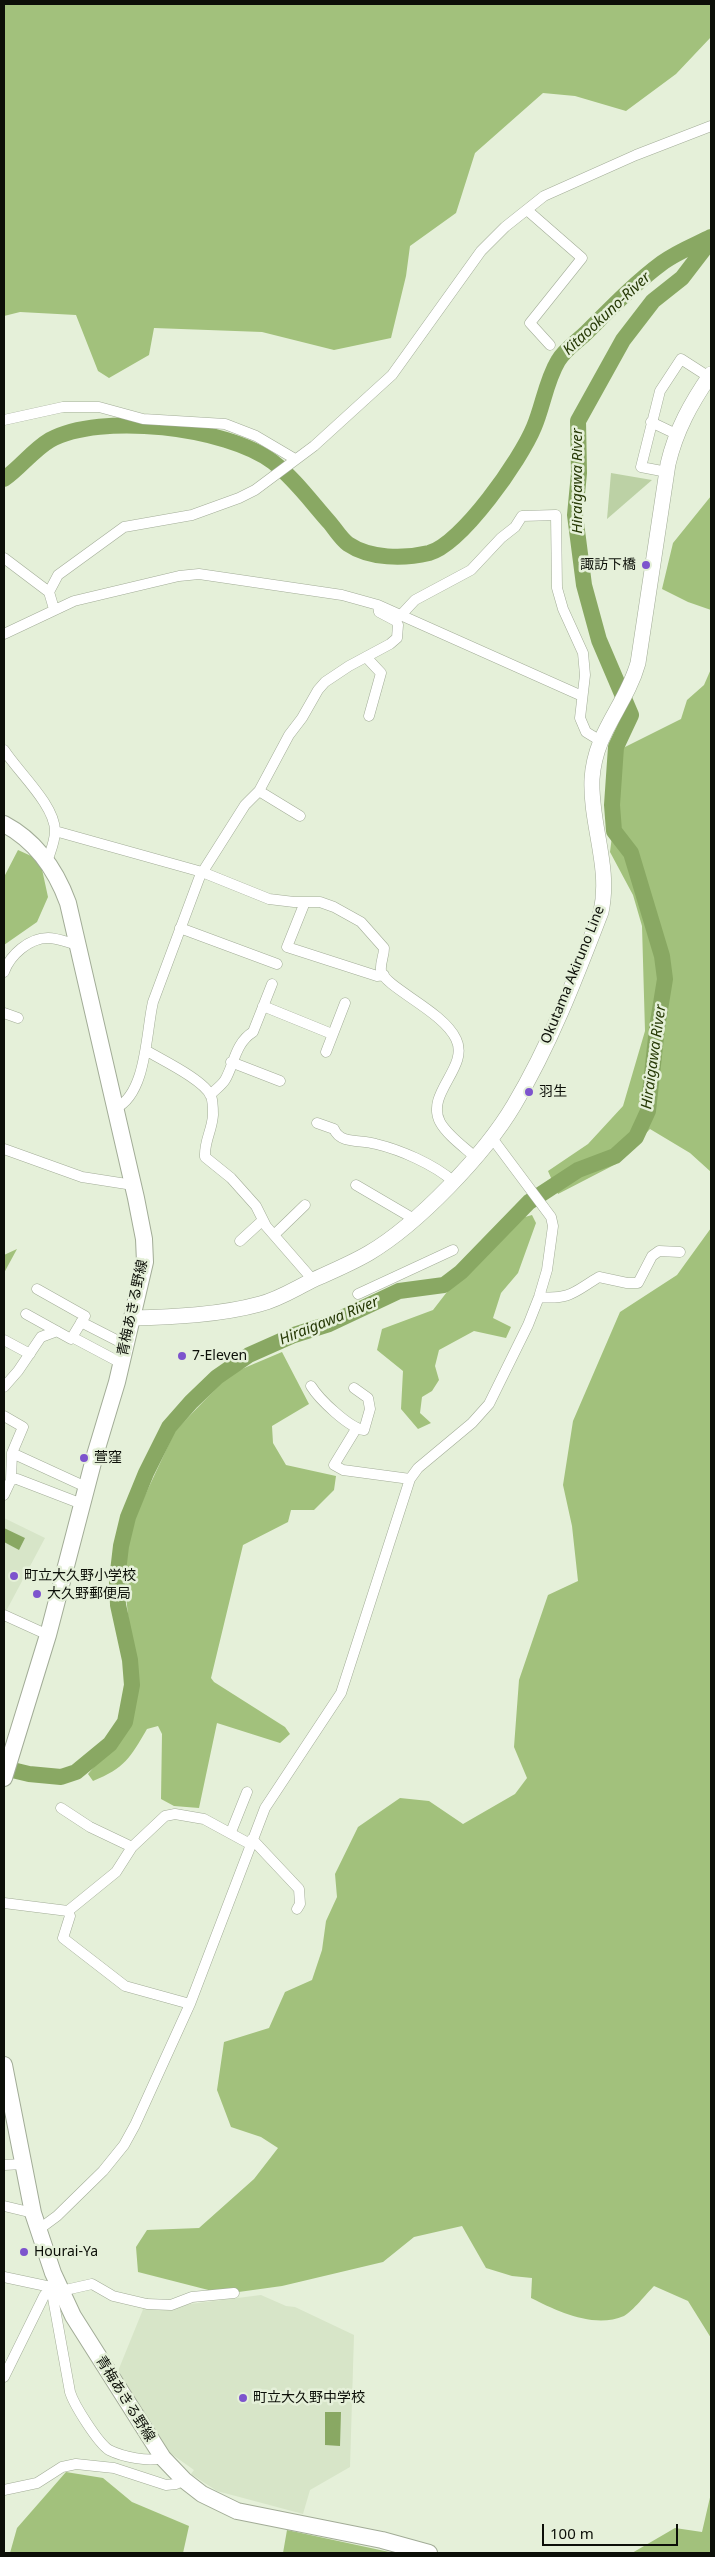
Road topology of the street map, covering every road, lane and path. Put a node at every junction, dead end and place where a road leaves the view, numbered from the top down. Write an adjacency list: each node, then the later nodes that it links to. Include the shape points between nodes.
1 (711, 126): 2 (street, via 553,191)
2 (527, 210): 3 (street, via 582,258 530,323); 8 (street, via 481,251 392,375)
3 (550, 345)
4 (710, 375): 6 (street, via 681,359 660,391); 7 (main road, Okutama Akiruno Line)
5 (4, 420): 8 (street, via 63,407 99,407 143,419 225,424 256,436)
6 (650, 422): 7 (street); 9 (street, via 641,467)
7 (676, 434): 9 (main road, Okutama Akiruno Line)
8 (293, 461): 11 (street, via 239,498 192,515 124,527 58,575)
9 (667, 472): 19 (main road, Okutama Akiruno Line, via 642,646 630,683)
10 (4, 558): 11 (street)
11 (49, 592): 13 (street)
12 (378, 606): 13 (street, via 342,595 199,574 90,596); 14 (street); 16 (street, via 382,615 396,621 397,638)
13 (54, 610): 15 (street)
14 (402, 615): 17 (street); 17 (street, via 415,600 471,570 522,516 556,515 557,588 583,653)
15 (4, 634)
16 (366, 657): 18 (street, via 381,673); 21 (street, via 325,682 318,690)
17 (582, 696): 19 (street, via 582,725 586,732)
18 (369, 716)
19 (602, 734): 46 (main road, Okutama Akiruno Line, via 592,780 604,867 600,912 531,1076)
20 (4, 750): 24 (street, via 39,795 52,818)
21 (259, 791): 22 (street); 26 (street, via 245,806)
22 (300, 816)
23 (4, 824): 25 (main road, 青梅あきる野線, via 29,842)
24 (55, 831): 25 (street); 26 (street)
25 (48, 862): 29 (main road, 青梅あきる野線, via 64,893)
26 (202, 872): 27 (street, via 269,899); 28 (street)
27 (305, 902): 32 (street, via 320,902 334,907 369,929 384,948 380,963); 32 (street, via 287,947 377,976)
28 (180, 928): 30 (street); 39 (street, via 149,1018)
29 (78, 945): 31 (street, via 41,939 18,950); 44 (main road, 青梅あきる野線)
30 (277, 964)
31 (4, 972)
32 (384, 975): 48 (street, via 406,995 439,1016 456,1039 459,1046 457,1058 438,1102 437,1112 440,1122)
33 (272, 984): 35 (street)
34 (345, 1003): 38 (street)
35 (263, 1006): 38 (street); 41 (street, via 253,1032)
36 (4, 1013): 37 (street)
37 (18, 1018)
38 (332, 1034): 40 (street)
39 (147, 1051): 43 (street, via 194,1079); 44 (street, via 132,1094 125,1104)
40 (326, 1052)
41 (231, 1062): 42 (street); 43 (street, via 225,1080)
42 (280, 1081)
43 (210, 1094): 54 (street, via 213,1114 204,1144 205,1157 231,1178 256,1206)
44 (116, 1108): 50 (main road, 青梅あきる野線)
45 (318, 1123): 49 (street, via 334,1129 344,1138 400,1153)
46 (492, 1138): 48 (main road, Okutama Akiruno Line); 62 (street, via 551,1217 553,1226 547,1270)
47 (4, 1149): 50 (street, via 82,1177)
48 (475, 1157): 49 (main road, Okutama Akiruno Line)
49 (453, 1181): 53 (main road, Okutama Akiruno Line)
50 (133, 1185): 64 (main road, 青梅あきる野線, via 145,1253)
51 (356, 1185): 53 (street)
52 (305, 1205): 55 (street)
53 (414, 1219): 59 (main road, Okutama Akiruno Line, via 370,1253)
54 (263, 1220): 55 (street); 56 (street)
55 (274, 1236): 59 (street)
56 (240, 1241)
57 (453, 1250): 61 (street)
58 (680, 1252): 62 (street, via 659,1251 652,1256 638,1283 599,1277 578,1292)
59 (313, 1280): 64 (main road, Okutama Akiruno Line, via 286,1295 250,1306)
60 (37, 1289): 65 (street, via 85,1316)
61 (358, 1294)
62 (540, 1297): 78 (street, via 489,1404)
63 (26, 1314): 66 (street)
64 (132, 1318): 69 (main road, 青梅あきる野線)
65 (81, 1322): 67 (street); 69 (street)
66 (57, 1331): 67 (street); 70 (street, via 41,1336)
67 (72, 1337): 71 (street)
68 (4, 1340): 70 (street)
69 (126, 1345): 71 (main road, 青梅あきる野線)
70 (30, 1354): 73 (street)
71 (121, 1364): 80 (main road, 青梅あきる野線)
72 (311, 1386): 76 (street, via 321,1401)
73 (4, 1387)
74 (354, 1388): 76 (street, via 368,1398 370,1409 364,1430)
75 (4, 1416): 77 (street, via 23,1428)
76 (356, 1429): 78 (street, via 334,1465 343,1470)
77 (10, 1450): 79 (street); 80 (street)
78 (410, 1479): 90 (street, via 341,1693 265,1808)
79 (11, 1480): 81 (street); 82 (street, via 17,1479)
80 (86, 1487): 82 (main road, 青梅あきる野線)
81 (4, 1495)
82 (82, 1504): 84 (main road, 青梅あきる野線)
83 (4, 1615): 84 (street)
84 (48, 1635): 85 (main road, 青梅あきる野線)
85 (10, 1747): 86 (main road, 青梅あきる野線)
86 (4, 1778)
87 (247, 1792): 89 (street)
88 (61, 1808): 91 (street)
89 (231, 1832): 90 (street); 91 (street, via 204,1819 175,1814 165,1816)
90 (251, 1841): 93 (street, via 298,1889); 95 (street)
91 (132, 1847): 94 (street, via 116,1872)
92 (4, 1903): 94 (street)
93 (298, 1909)
94 (68, 1912): 95 (street, via 70,1916 63,1938 124,1986)
95 (190, 2004): 101 (street, via 124,2145 57,2216)
96 (4, 2065): 97 (main road, 青梅あきる野線)
97 (23, 2164): 98 (street); 100 (main road, 青梅あきる野線)
98 (4, 2165)
99 (4, 2206): 100 (street)
100 (33, 2213): 101 (main road, 青梅あきる野線)
101 (38, 2230): 103 (main road, 青梅あきる野線)
102 (4, 2276): 103 (street)
103 (56, 2286): 104 (street, via 92,2284 134,2302 171,2305 192,2297); 105 (street, via 44,2296); 106 (main road, 青梅あきる野線); 106 (street, via 62,2356 74,2406 110,2450 149,2460)
104 (234, 2293)
105 (4, 2377)
106 (163, 2458): 107 (main road, 青梅あきる野線)
107 (184, 2480): 108 (street, via 166,2485 114,2468 76,2464 62,2467 37,2483); 109 (main road, 青梅あきる野線, via 213,2500 237,2511 382,2540)
108 (4, 2490)
109 (429, 2553)

